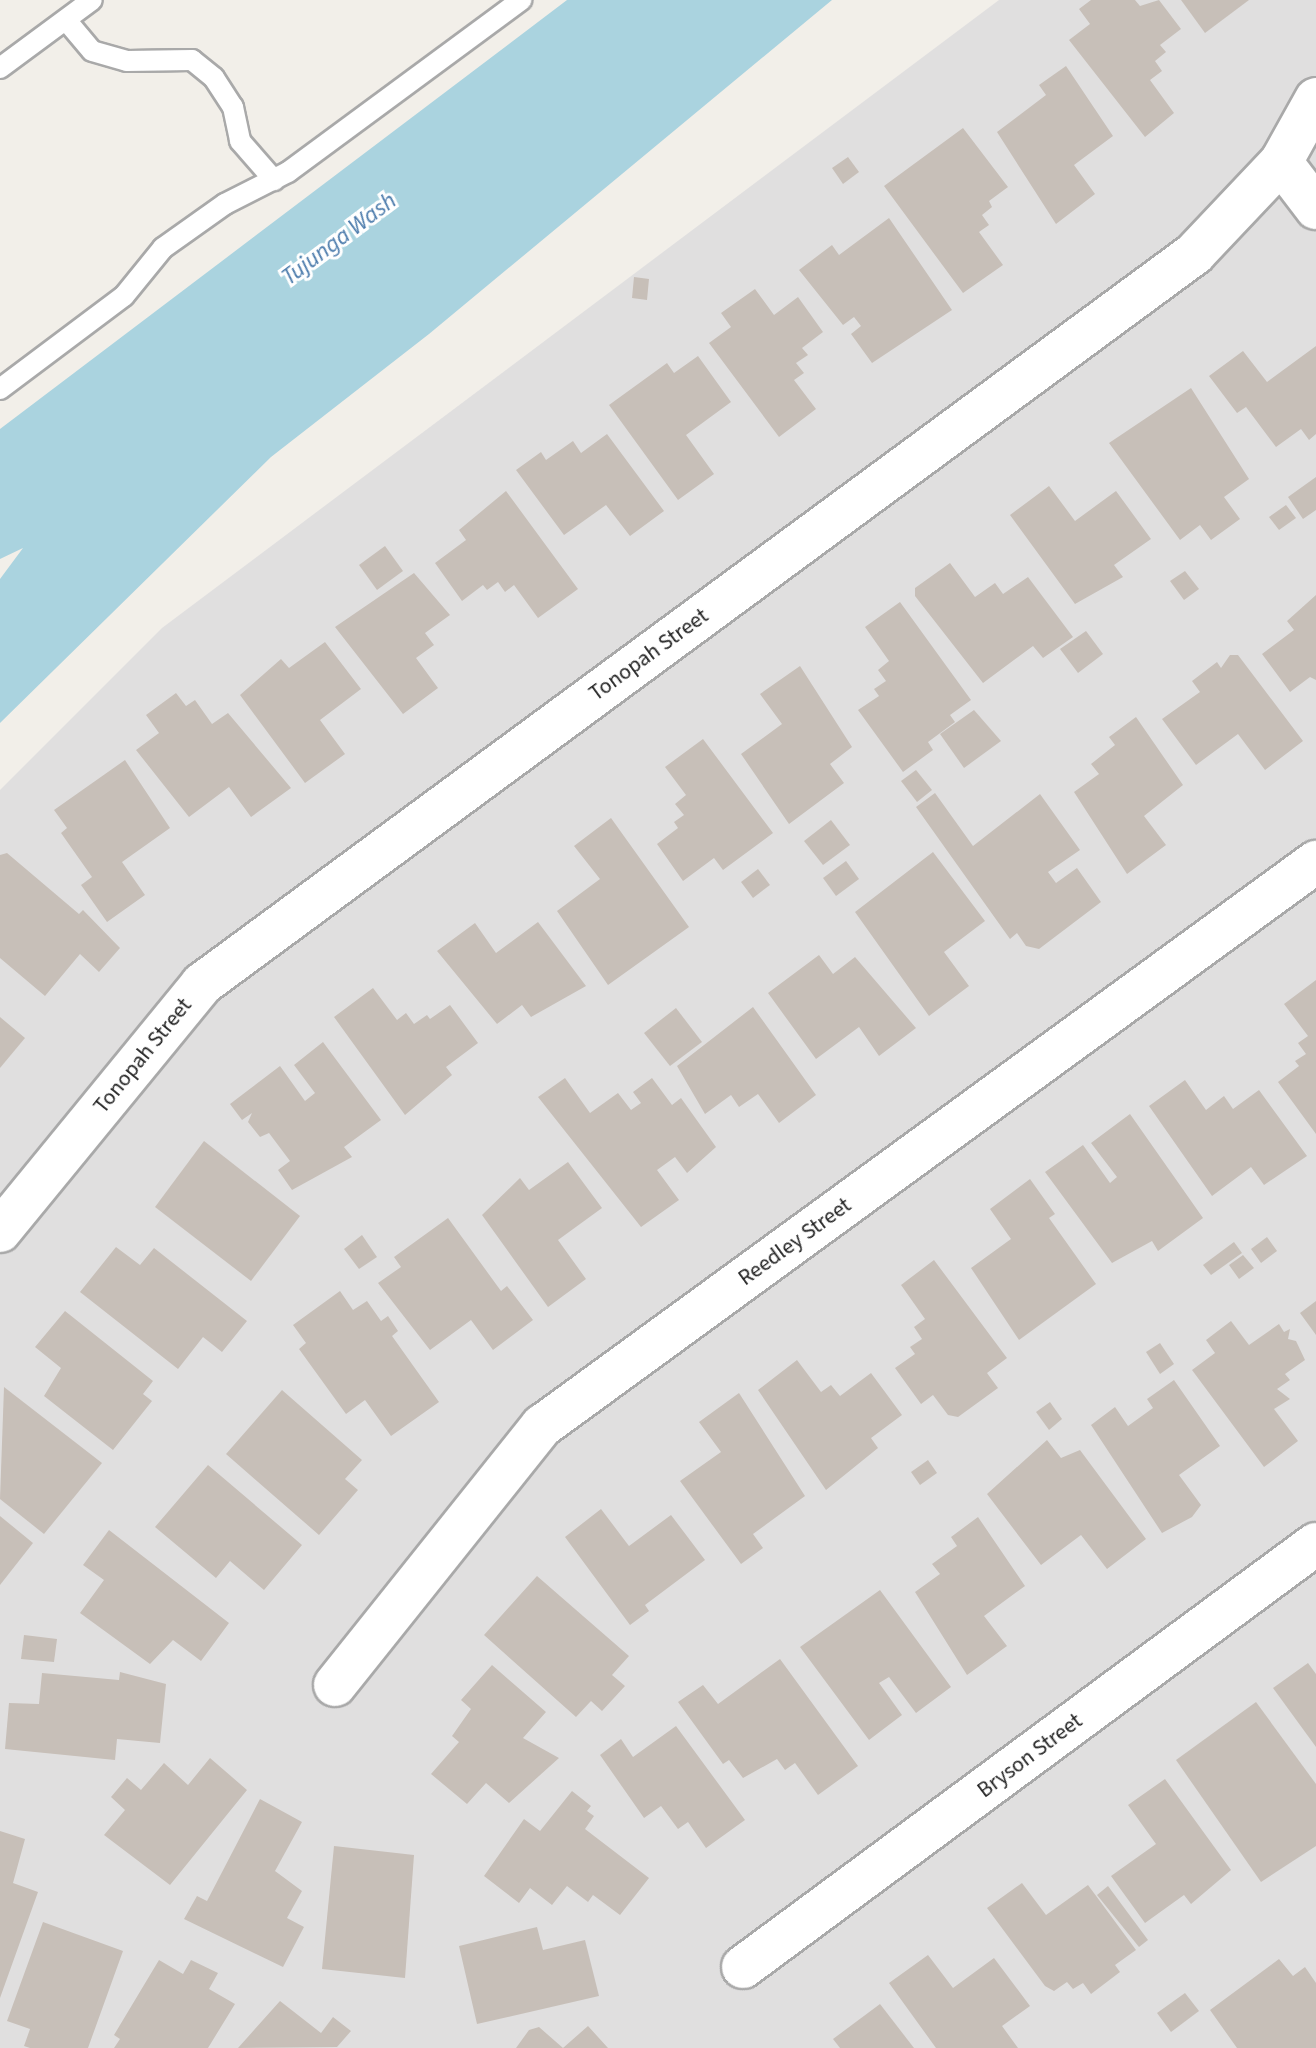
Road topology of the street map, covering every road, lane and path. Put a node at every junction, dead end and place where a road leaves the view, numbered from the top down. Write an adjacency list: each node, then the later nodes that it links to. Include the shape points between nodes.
1 (92, 0): 3 (lane)
2 (521, 0): 7 (lane)
3 (66, 20): 4 (lane); 7 (lane, via 92,51 127,61 192,60 214,78 233,107 240,141)
4 (0, 68)
5 (1316, 99): 6 (street, Tonopah Street)
6 (1281, 162): 8 (street); 11 (street, Tonopah Street, via 1194,254 202,984)
7 (274, 180): 9 (lane, via 225,204 163,248 124,296)
8 (1316, 208)
9 (0, 389)
10 (1316, 862): 13 (street, Reedley Street, via 542,1426)
11 (0, 1231)
12 (1316, 1544): 14 (street, Bryson Street)
13 (335, 1685)
14 (743, 1967)

